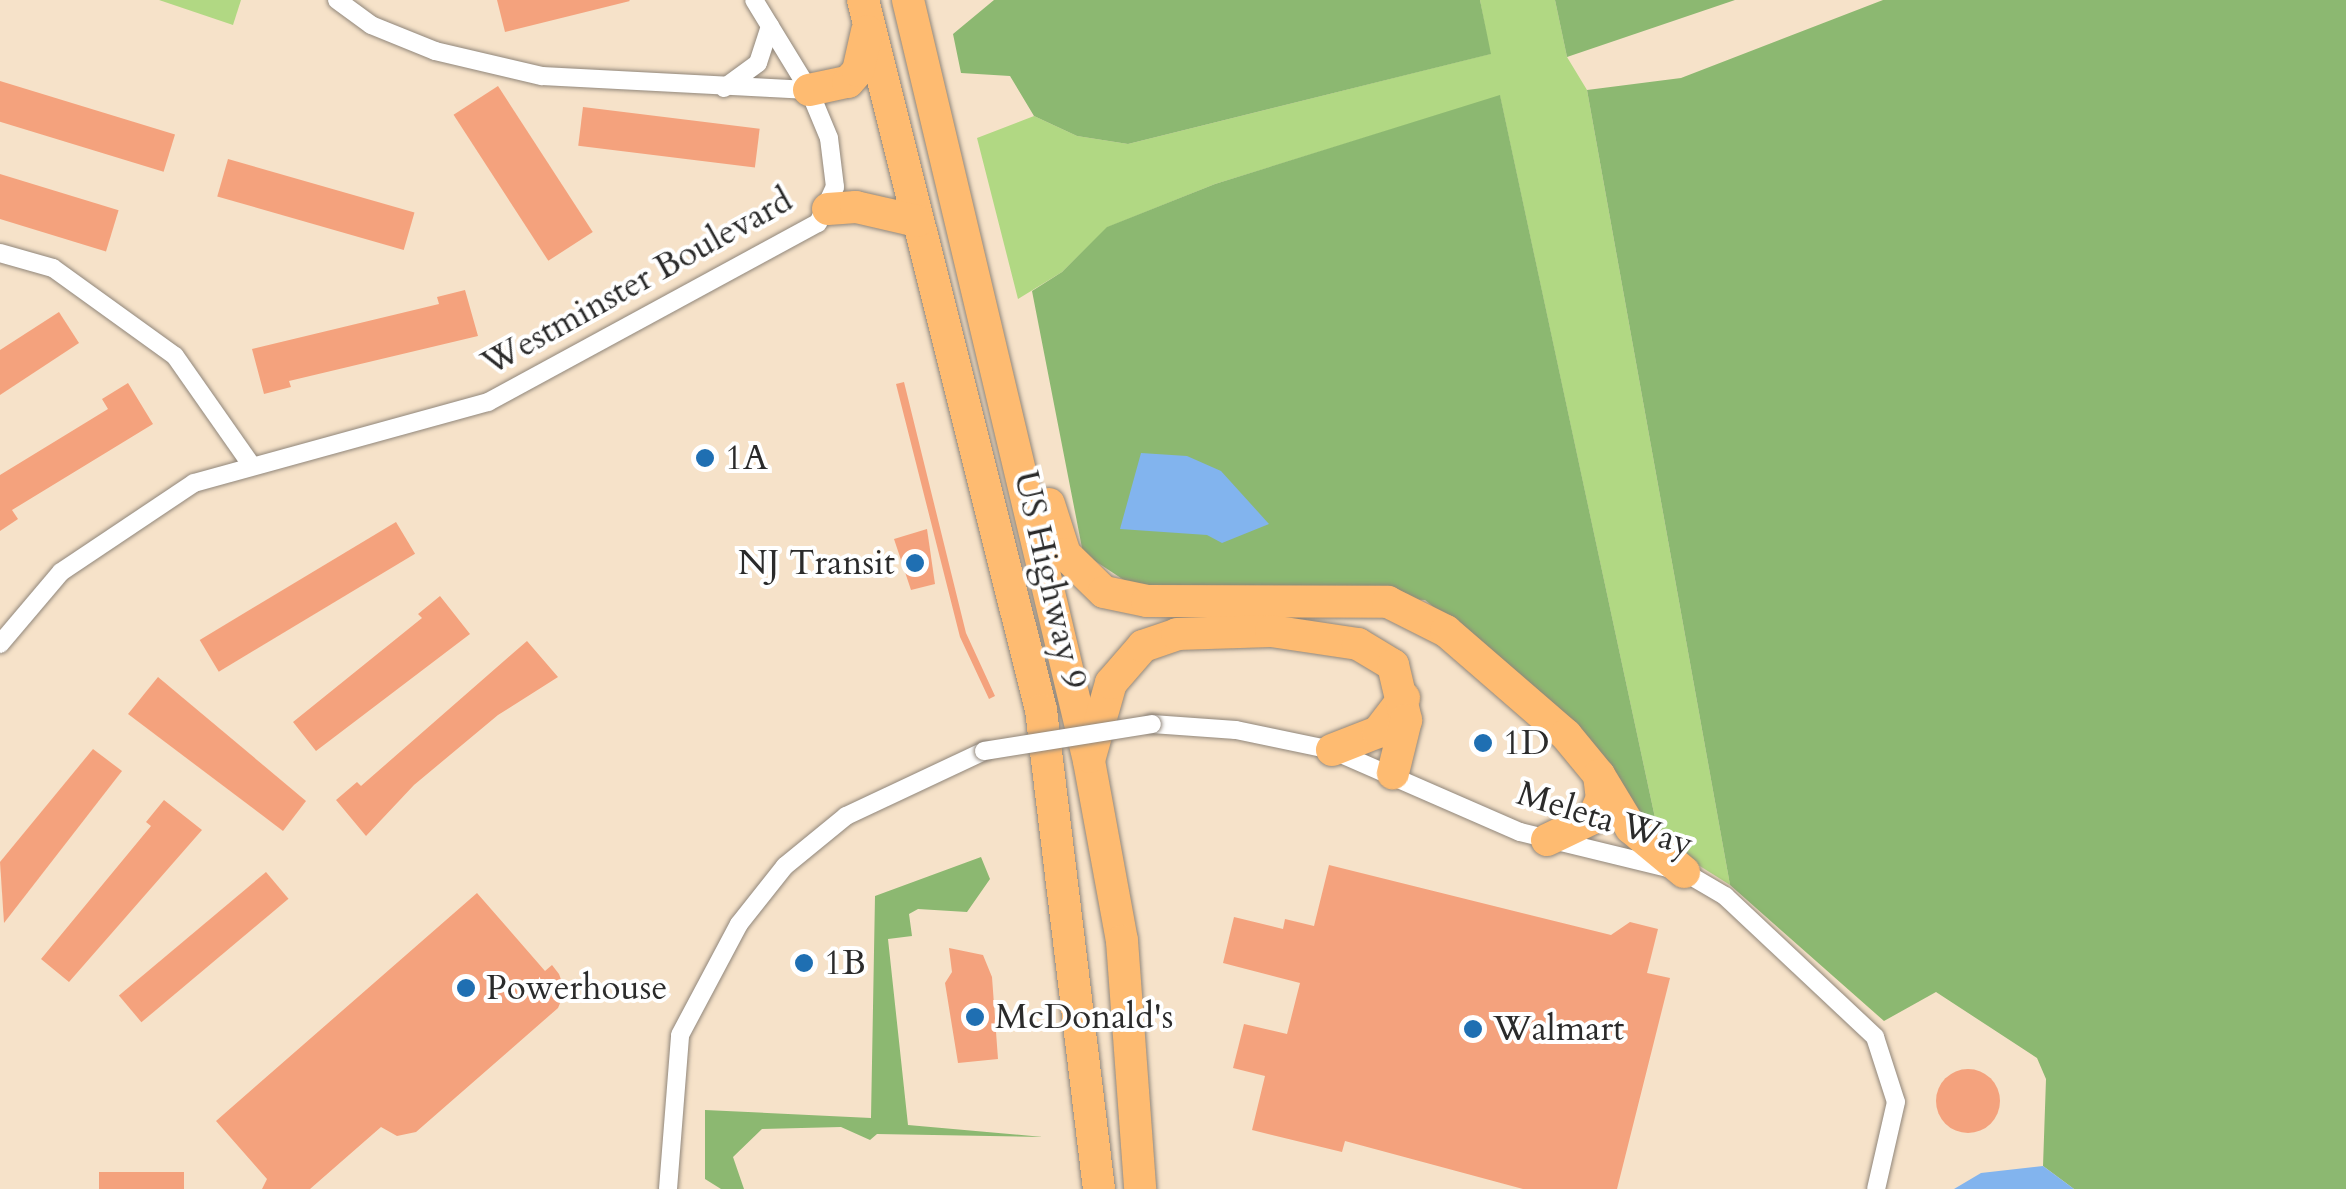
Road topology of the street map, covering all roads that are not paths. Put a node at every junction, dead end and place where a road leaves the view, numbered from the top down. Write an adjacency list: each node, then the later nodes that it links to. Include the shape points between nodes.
1 (337, 0): 6 (street, via 371,25 435,51 542,76)
2 (754, 0): 5 (street, Westminster Boulevard)
3 (908, 0): 11 (highway, US Highway 9)
4 (866, 11): 7 (highway, via 858,71 848,82); 9 (highway, US Highway 9)
5 (770, 26): 6 (street, via 758,63); 7 (street, Westminster Boulevard)
6 (724, 88): 7 (street)
7 (809, 90): 8 (street, Westminster Boulevard, via 834,170)
8 (828, 209): 9 (highway, via 856,207); 12 (street, Westminster Boulevard, via 818,223 488,402)
9 (918, 221): 22 (highway, US Highway 9, via 1040,710)
10 (0, 253): 12 (street, via 53,268 175,356)
11 (979, 285): 16 (highway, US Highway 9); 18 (highway, via 1066,554 1084,578 1104,592 1147,601 1388,602 1412,610 1446,630 1545,716)
12 (250, 463): 13 (street, Westminster Boulevard, via 194,483 113,531 61,572)
13 (0, 644)
14 (1404, 698): 15 (highway, via 1378,732); 16 (highway, via 1393,664 1358,644 1272,632 1177,634 1143,646 1119,669); 17 (highway, via 1405,734)
15 (1332, 750): 17 (street, Meleta Way); 21 (street, Meleta Way, bridge, via 1236,730 1152,724 984,750 846,816 785,866 739,924 680,1034)
16 (1089, 761): 23 (highway, US Highway 9, via 1122,941)
17 (1393, 773): 19 (street, Meleta Way)
18 (1600, 775): 19 (highway, via 1602,798 1593,818); 20 (highway, via 1632,828)
19 (1547, 840): 20 (street, Meleta Way)
20 (1684, 872): 24 (street, Meleta Way, via 1752,920 1875,1037 1896,1102)
21 (668, 1189)
22 (1099, 1189)
23 (1140, 1189)
24 (1876, 1189)

